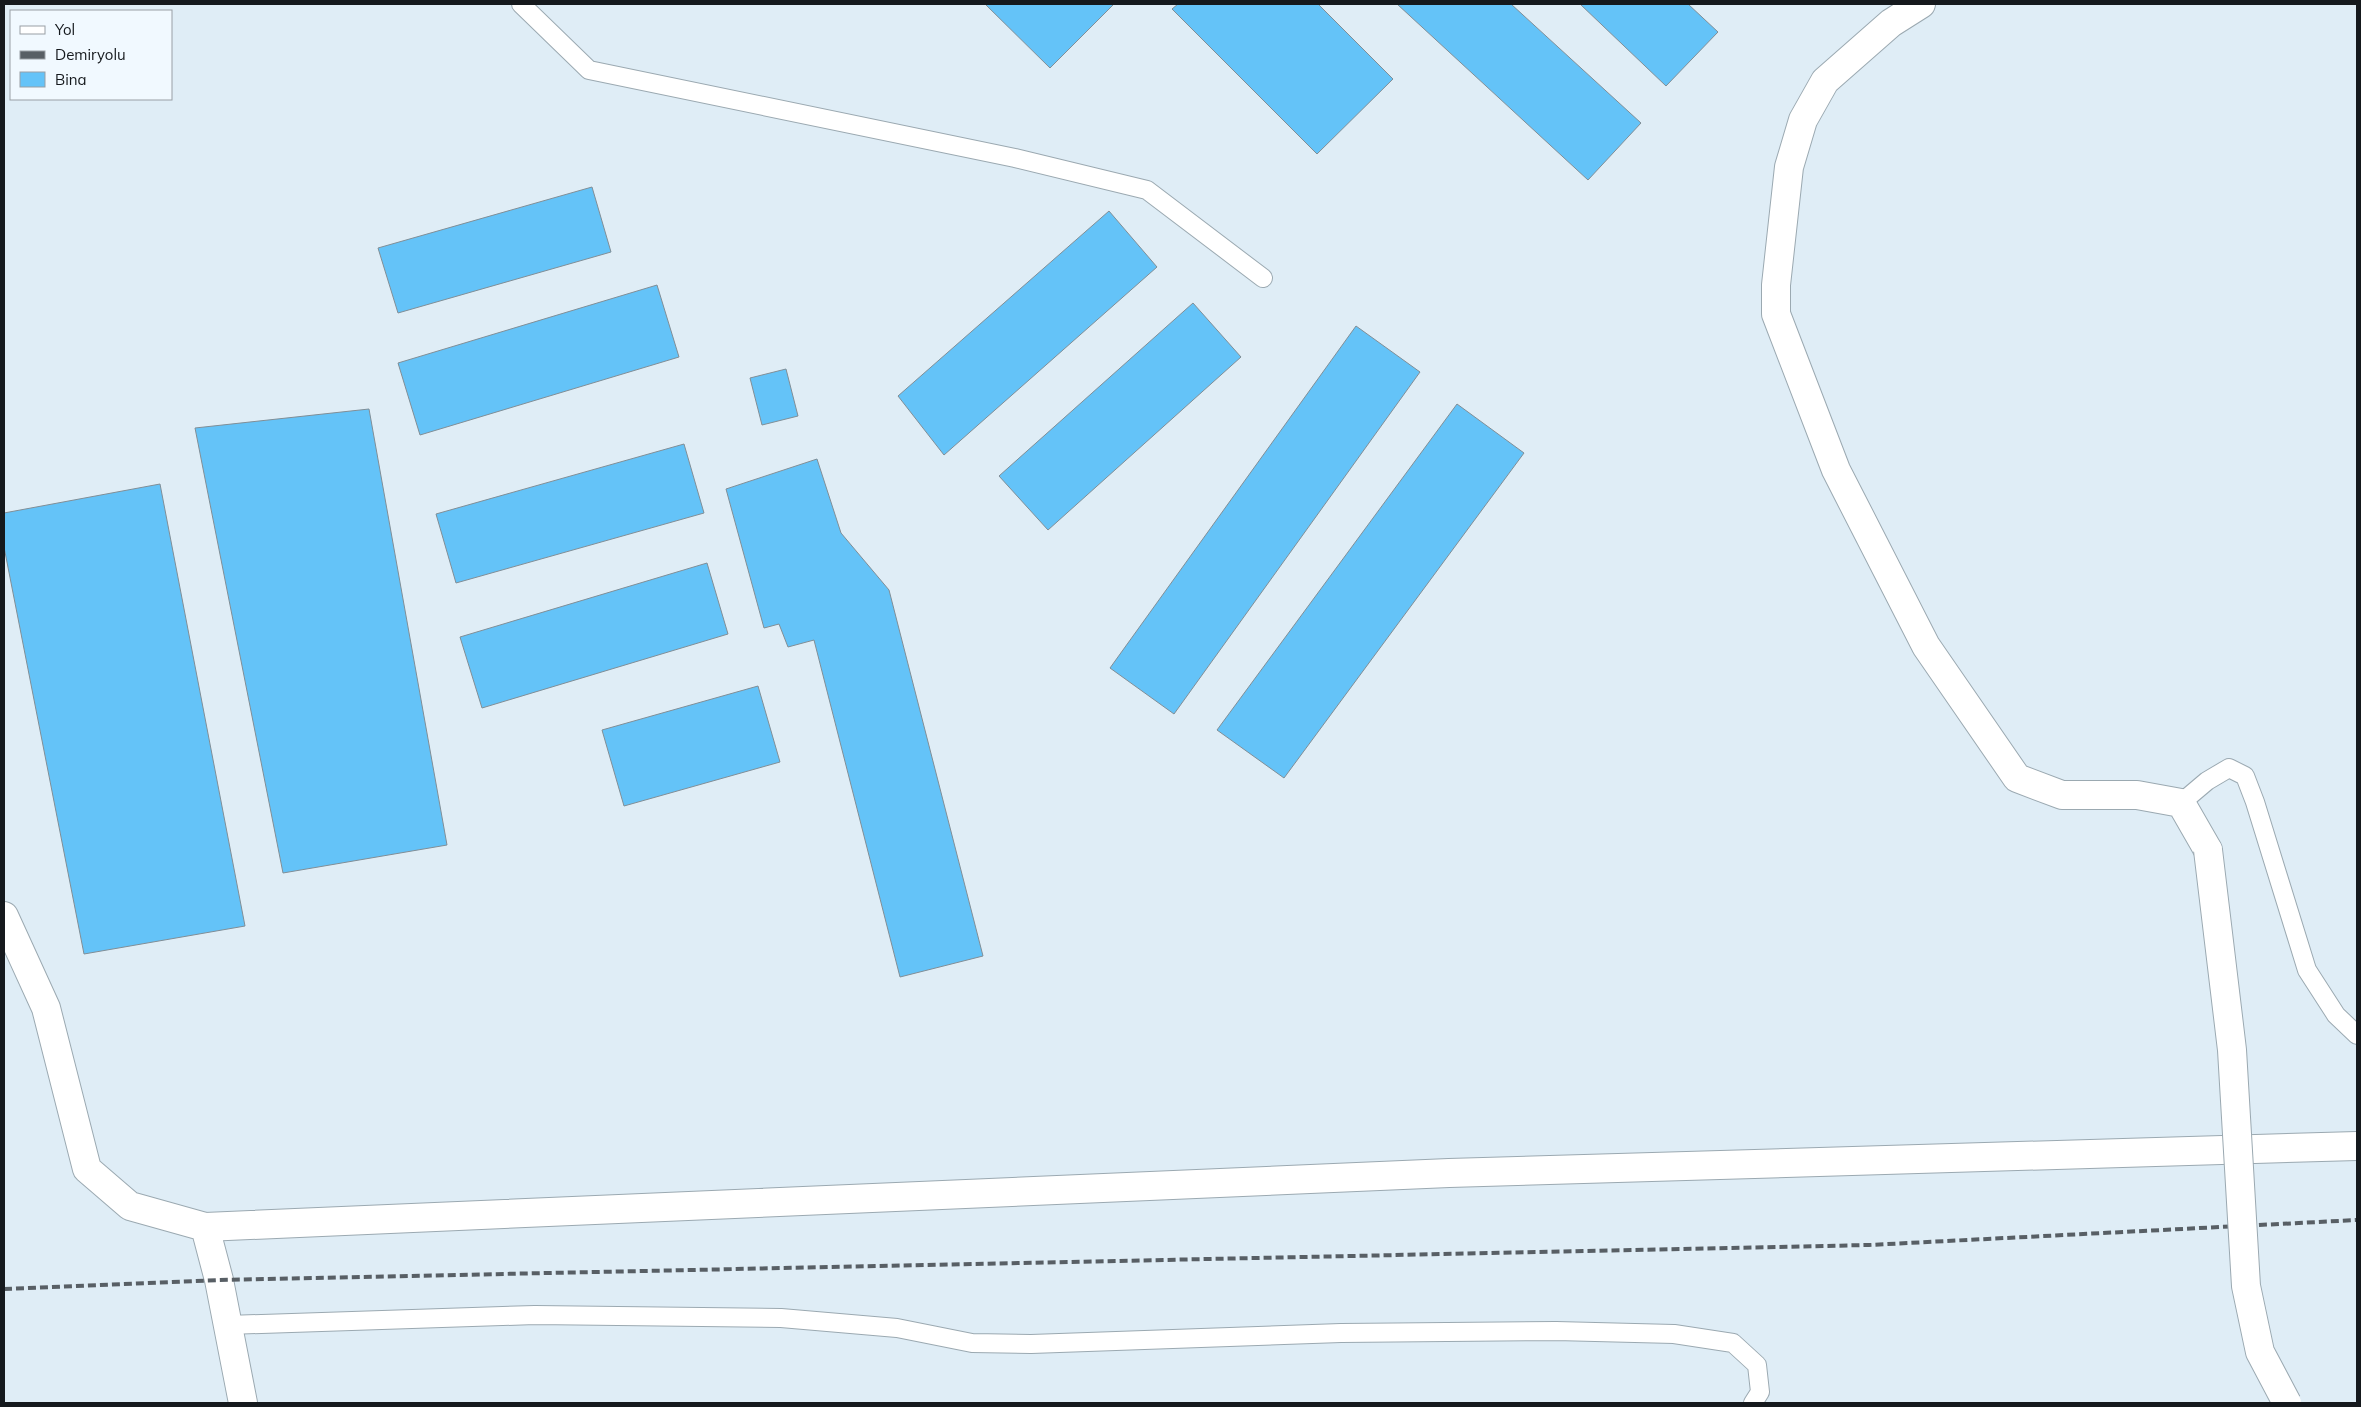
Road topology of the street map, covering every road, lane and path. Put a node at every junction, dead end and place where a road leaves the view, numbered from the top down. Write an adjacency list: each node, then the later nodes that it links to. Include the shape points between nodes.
1 (521, 4): 3 (lane, via 589,70 1015,158 1147,190)
2 (1921, 4): 4 (street, via 1891,23 1825,81 1803,120 1786,186 1776,314 1836,470 1926,646 2017,778 2062,795 2137,795)
3 (1263, 278)
4 (2181, 803): 6 (lane, via 2229,768 2245,776 2307,970 2336,1015); 12 (street, bridge, via 2208,850 2232,1050 2246,1286 2260,1352)
5 (4, 916): 8 (street, via 46,1008 87,1169 130,1206)
6 (2357, 1035)
7 (2357, 1146): 8 (street, via 1449,1173)
8 (205, 1227): 9 (street)
9 (228, 1325): 10 (street); 11 (lane, via 535,1315 781,1318 897,1328 972,1343 1031,1344 1340,1333 1556,1331 1674,1334 1733,1343 1757,1365 1760,1392)
10 (243, 1403)
11 (1753, 1403)
12 (2288, 1403)

